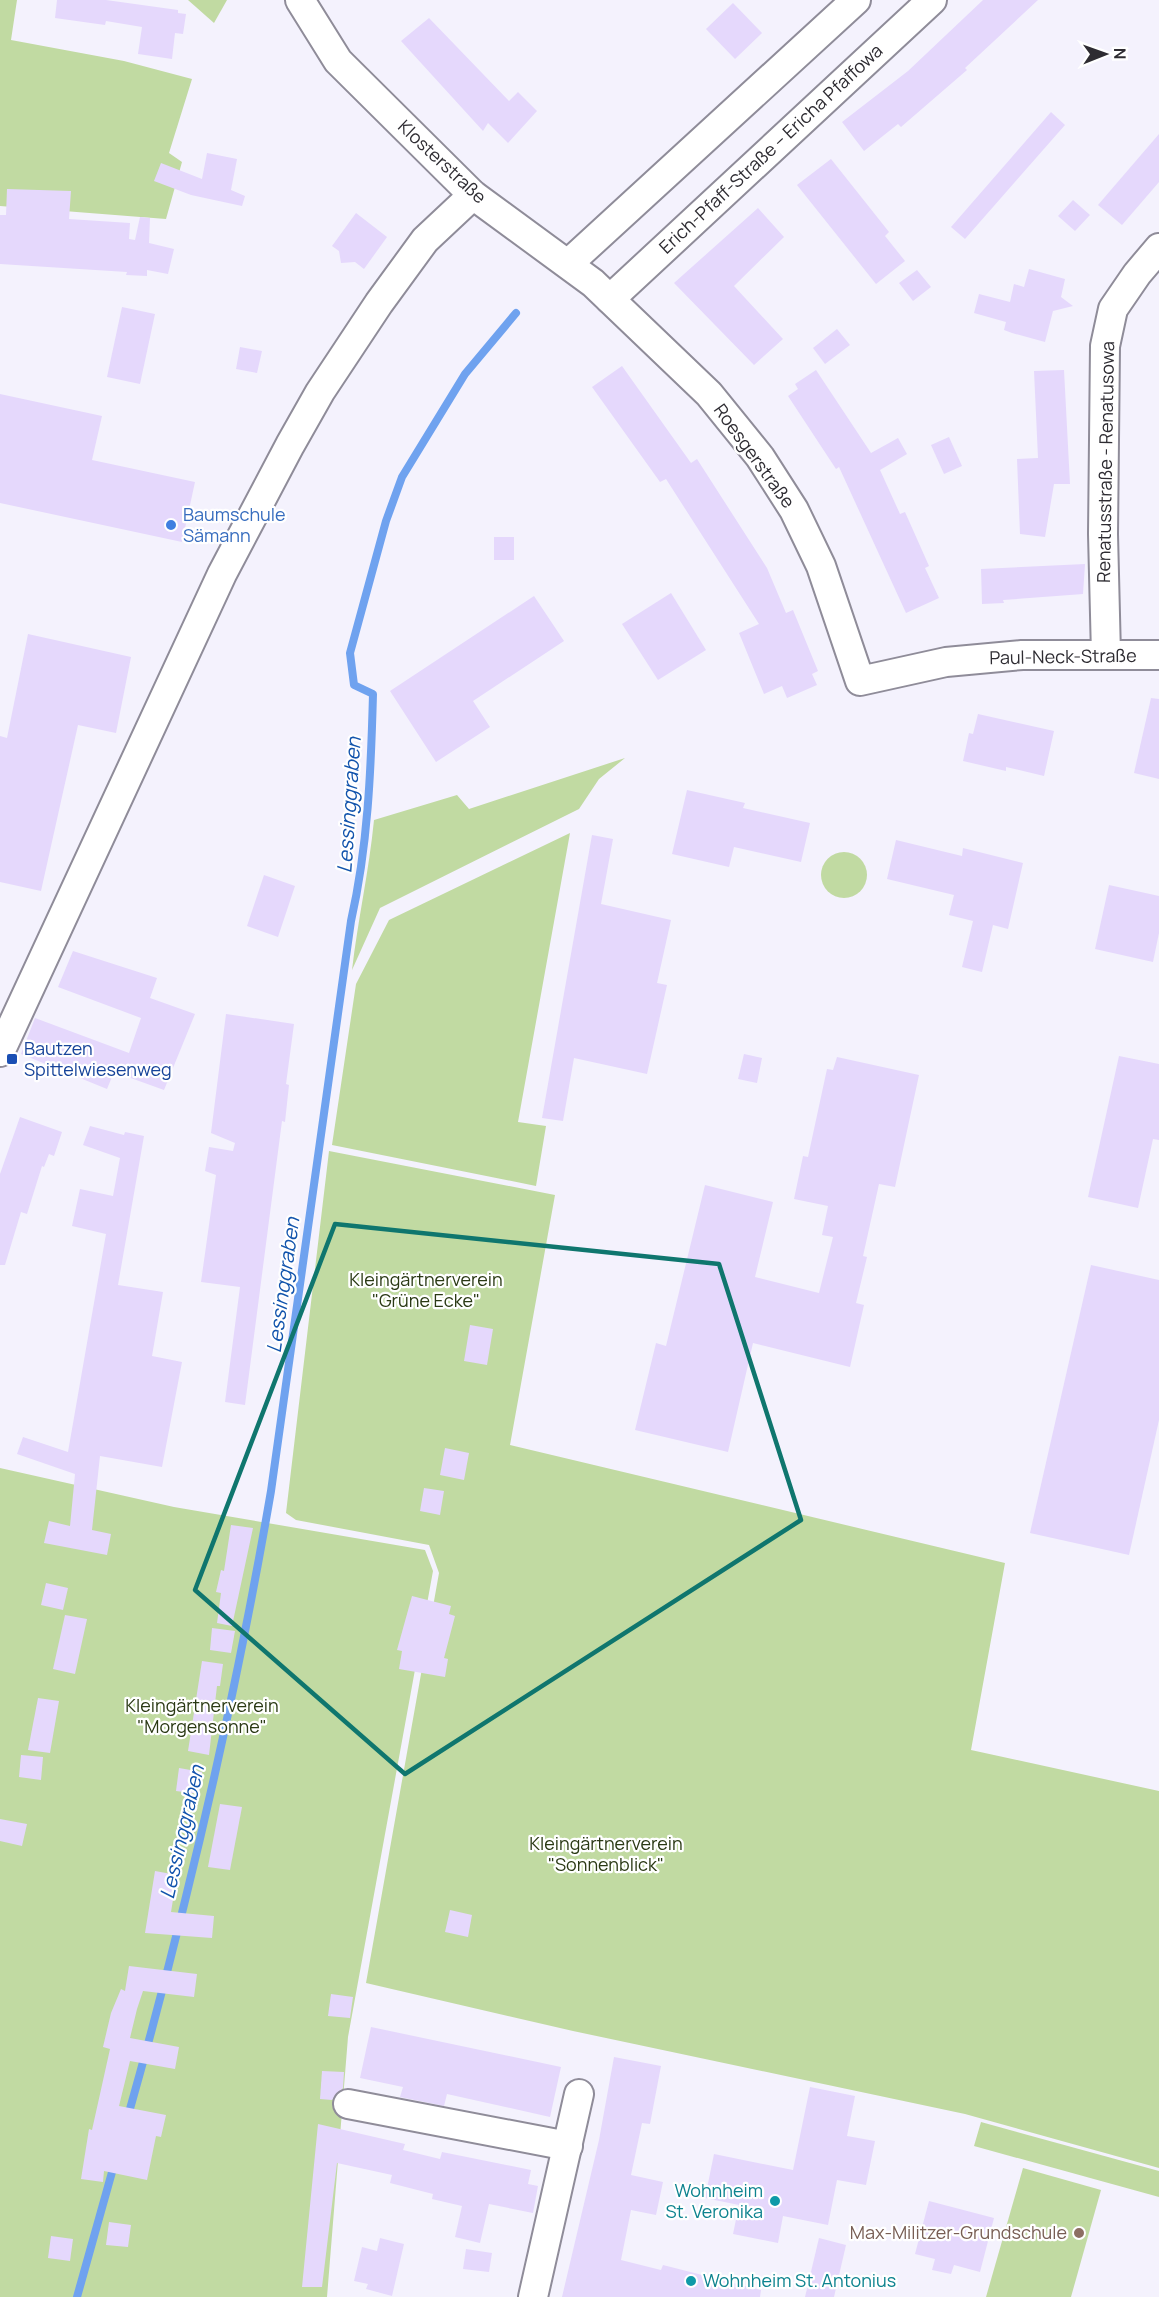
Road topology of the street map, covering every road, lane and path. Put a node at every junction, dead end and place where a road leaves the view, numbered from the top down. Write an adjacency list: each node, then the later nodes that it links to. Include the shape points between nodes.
1 (300, 0): 4 (street, Klosterstraße, via 338,61)
2 (856, 0): 6 (street)
3 (932, 0): 7 (street, Erich-Pfaff-Straße – Ericha Pfaffowa)
4 (473, 195): 6 (street, Klosterstraße); 11 (street, via 425,240 372,313 290,445 222,574)
5 (1159, 248): 8 (street, Renatusstraße - Renatusowa, via 1113,309 1105,346)
6 (569, 263): 7 (street, Klosterstraße)
7 (610, 299): 10 (street, Roesgerstraße, via 709,394 760,457 794,510 821,566)
8 (1106, 655): 9 (street, Paul-Neck-Straße); 10 (street, Paul-Neck-Straße, via 946,662)
9 (1159, 655)
10 (860, 681)
11 (10, 1004): 12 (street)
12 (0, 1052)
13 (579, 2094): 15 (street)
14 (348, 2104): 15 (street)
15 (568, 2146): 16 (street)
16 (533, 2297)

